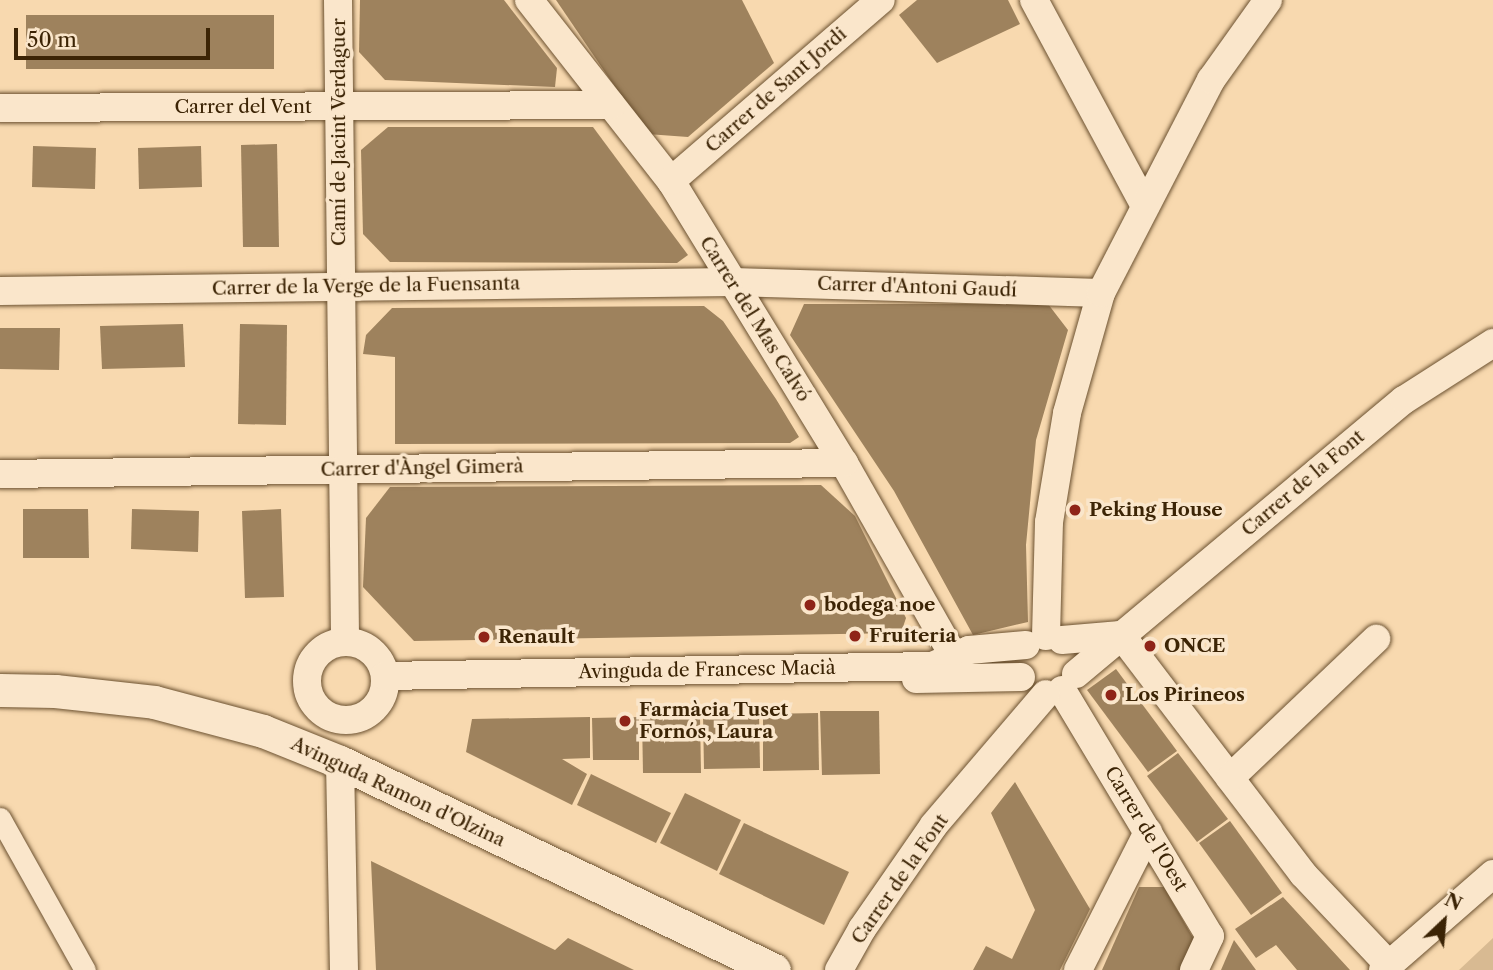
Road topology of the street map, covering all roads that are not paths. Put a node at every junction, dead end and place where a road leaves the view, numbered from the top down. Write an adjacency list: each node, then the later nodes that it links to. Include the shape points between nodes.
1 (338, 0): 7 (street, Camí de Jacint Verdaguer)
2 (529, 0): 6 (street, Carrer del Mas Calvó)
3 (881, 0): 9 (street, Carrer de Sant Jordi)
4 (1034, 0): 10 (street)
5 (1268, 0): 10 (street, via 1211,80)
6 (611, 105): 7 (street, Carrer del Vent); 9 (street, Carrer del Mas Calvó)
7 (339, 107): 8 (street, Carrer del Vent); 12 (street, Camí de Jacint Verdaguer)
8 (0, 108)
9 (671, 181): 11 (street, Carrer del Mas Calvó)
10 (1145, 206): 14 (street)
11 (733, 282): 12 (street, Carrer de la Verge de la Fuensanta); 14 (street, Carrer d'Antoni Gaudí); 16 (street, Carrer del Mas Calvó)
12 (340, 287): 13 (street, Carrer de la Verge de la Fuensanta); 17 (street, Camí de Jacint Verdaguer)
13 (0, 291)
14 (1101, 293): 21 (street, via 1067,413 1049,522)
15 (1493, 343): 19 (street, Carrer de la Font, via 1404,400)
16 (844, 463): 17 (street, Carrer d'Àngel Gimerà); 23 (street, Carrer del Mas Calvó)
17 (341, 470): 18 (street, Carrer d'Àngel Gimerà); 22 (street, Camí de Jacint Verdaguer)
18 (0, 474)
19 (1121, 635): 21 (street); 26 (street, Carrer de la Font); 30 (street)
20 (1376, 639): 30 (street)
21 (1045, 640): 23 (street, Avinguda de Francesc Macià, via 969,650); 24 (street, via 1019,661); 26 (street, via 1075,654)
22 (345, 642): 25 (street, via 376,655); 28 (street, via 322,650 308,670 306,682 315,705)
23 (954, 657): 25 (street, Avinguda de Francesc Macià, via 932,666)
24 (1021, 677): 25 (street, Avinguda de Francesc Macià); 26 (street, via 1031,689)
25 (385, 682): 28 (street, via 380,701 361,717)
26 (1061, 686): 32 (street, Carrer de l'Oest); 38 (street, Carrer de la Font, via 934,825)
27 (0, 690): 29 (street, Avinguda Ramon d'Olzina, via 154,702 263,731)
28 (335, 719): 29 (street)
29 (328, 757): 36 (street); 37 (street, Avinguda Ramon d'Olzina)
30 (1230, 778): 34 (street, via 1303,874)
31 (0, 818): 35 (street)
32 (1147, 832): 39 (street); 40 (street, Carrer de l'Oest, via 1210,936)
33 (1493, 874): 34 (street)
34 (1386, 968)
35 (85, 970)
36 (344, 970)
37 (774, 970)
38 (839, 970)
39 (1078, 970)
40 (1194, 970)

